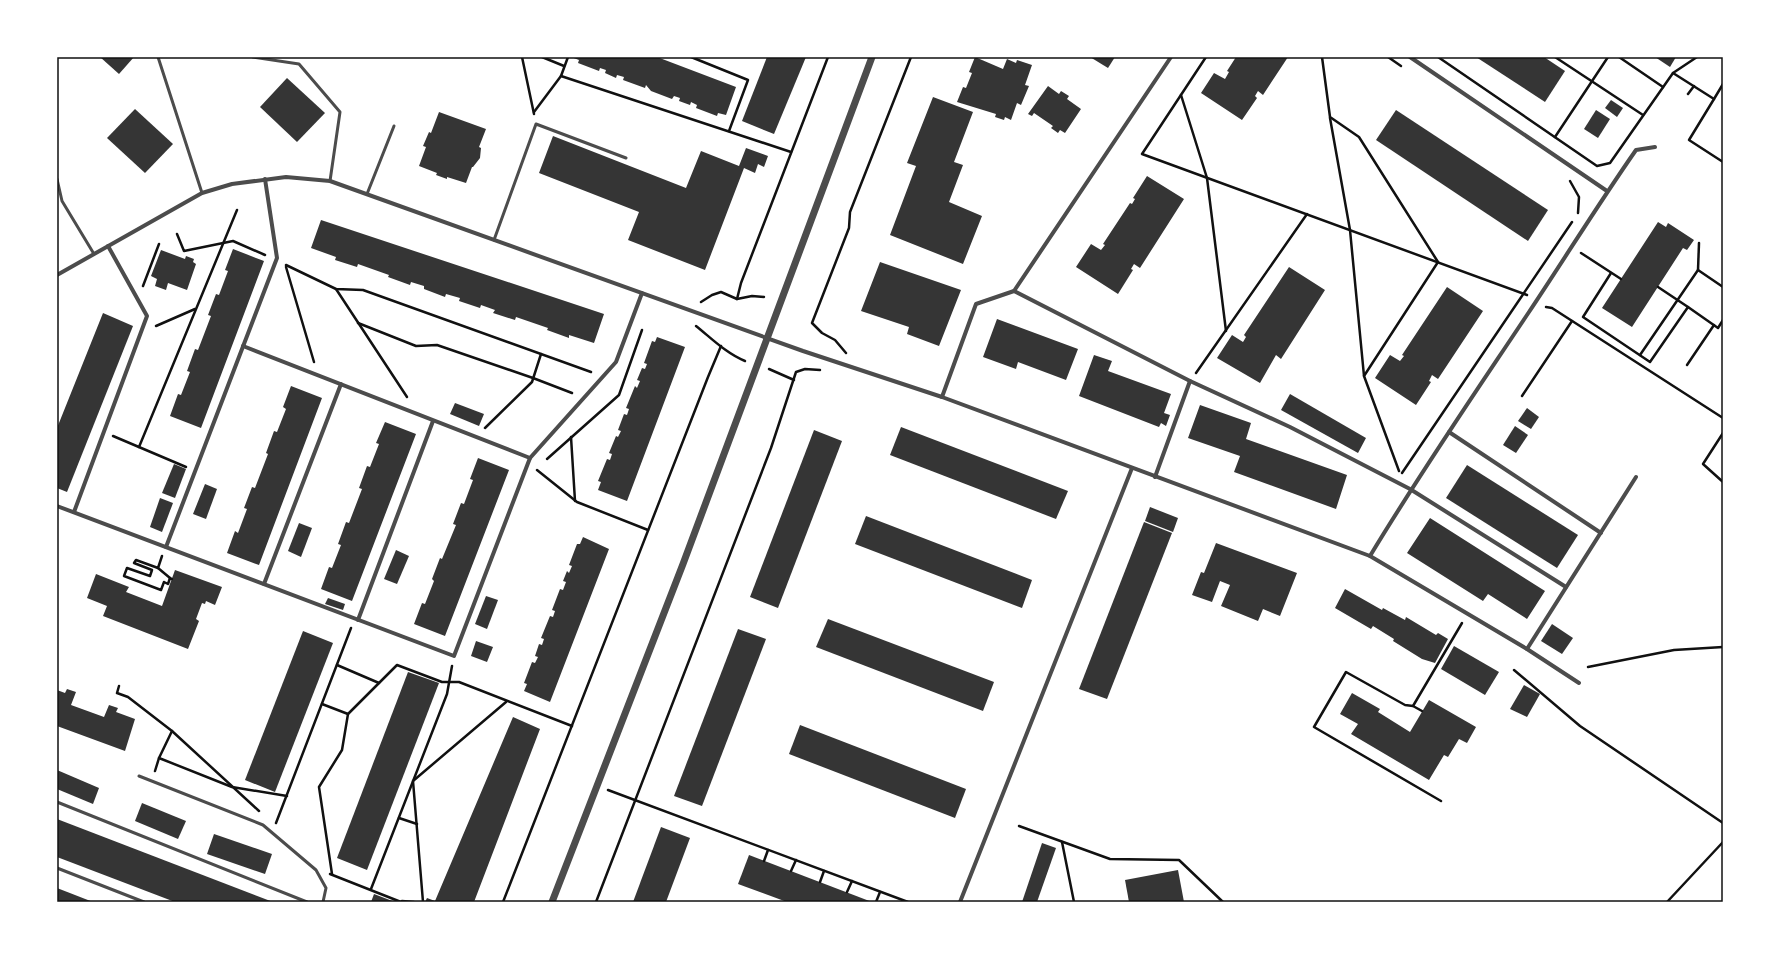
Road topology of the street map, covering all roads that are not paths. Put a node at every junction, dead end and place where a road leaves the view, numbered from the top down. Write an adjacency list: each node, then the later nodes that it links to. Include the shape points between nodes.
1 (158, 57): 13 (lane)
2 (252, 57): 11 (lane, via 299,64 340,112)
3 (872, 57): 21 (street)
4 (1171, 57): 19 (street)
5 (1410, 57): 12 (street)
6 (394, 126): 14 (lane)
7 (1655, 147): 12 (street, via 1636,150)
8 (626, 158): 15 (lane, via 536,124)
9 (57, 179): 17 (lane, via 62,201)
10 (265, 179): 11 (street, via 286,177); 13 (street, via 232,184); 22 (street, via 276,260)
11 (330, 181): 14 (street)
12 (1607, 192): 27 (street)
13 (202, 193): 16 (street)
14 (367, 194): 15 (street)
15 (494, 240): 20 (street)
16 (108, 246): 17 (street); 34 (street, via 147,316)
17 (94, 254): 18 (street)
18 (57, 275)
19 (1014, 291): 23 (street); 25 (street, via 976,304)
20 (642, 293): 21 (street); 28 (street, via 616,362)
21 (767, 337): 25 (street); 49 (street, via 683,564)
22 (243, 346): 24 (street); 36 (street)
23 (1190, 381): 30 (street); 32 (street)
24 (341, 384): 26 (street); 38 (street)
25 (942, 397): 29 (street)
26 (433, 421): 28 (street); 40 (street)
27 (1449, 432): 32 (street); 35 (street)
28 (529, 460): 40 (street, via 454,656)
29 (1132, 468): 30 (street); 50 (street)
30 (1155, 477): 37 (street)
31 (1636, 478): 35 (street)
32 (1410, 489): 37 (street); 39 (street)
33 (57, 506): 34 (street)
34 (74, 512): 36 (street)
35 (1600, 533): 39 (street)
36 (166, 547): 38 (street)
37 (1370, 556): 41 (street)
38 (264, 584): 40 (street)
39 (1566, 587): 41 (street)
40 (357, 619)
41 (1527, 649): 42 (street)
42 (1579, 683)
43 (139, 776): 48 (lane, via 263,825 316,870 326,888)
44 (57, 802): 47 (lane)
45 (57, 868): 46 (lane)
46 (144, 902)
47 (307, 902)
48 (323, 902)
49 (552, 902)
50 (960, 902)

